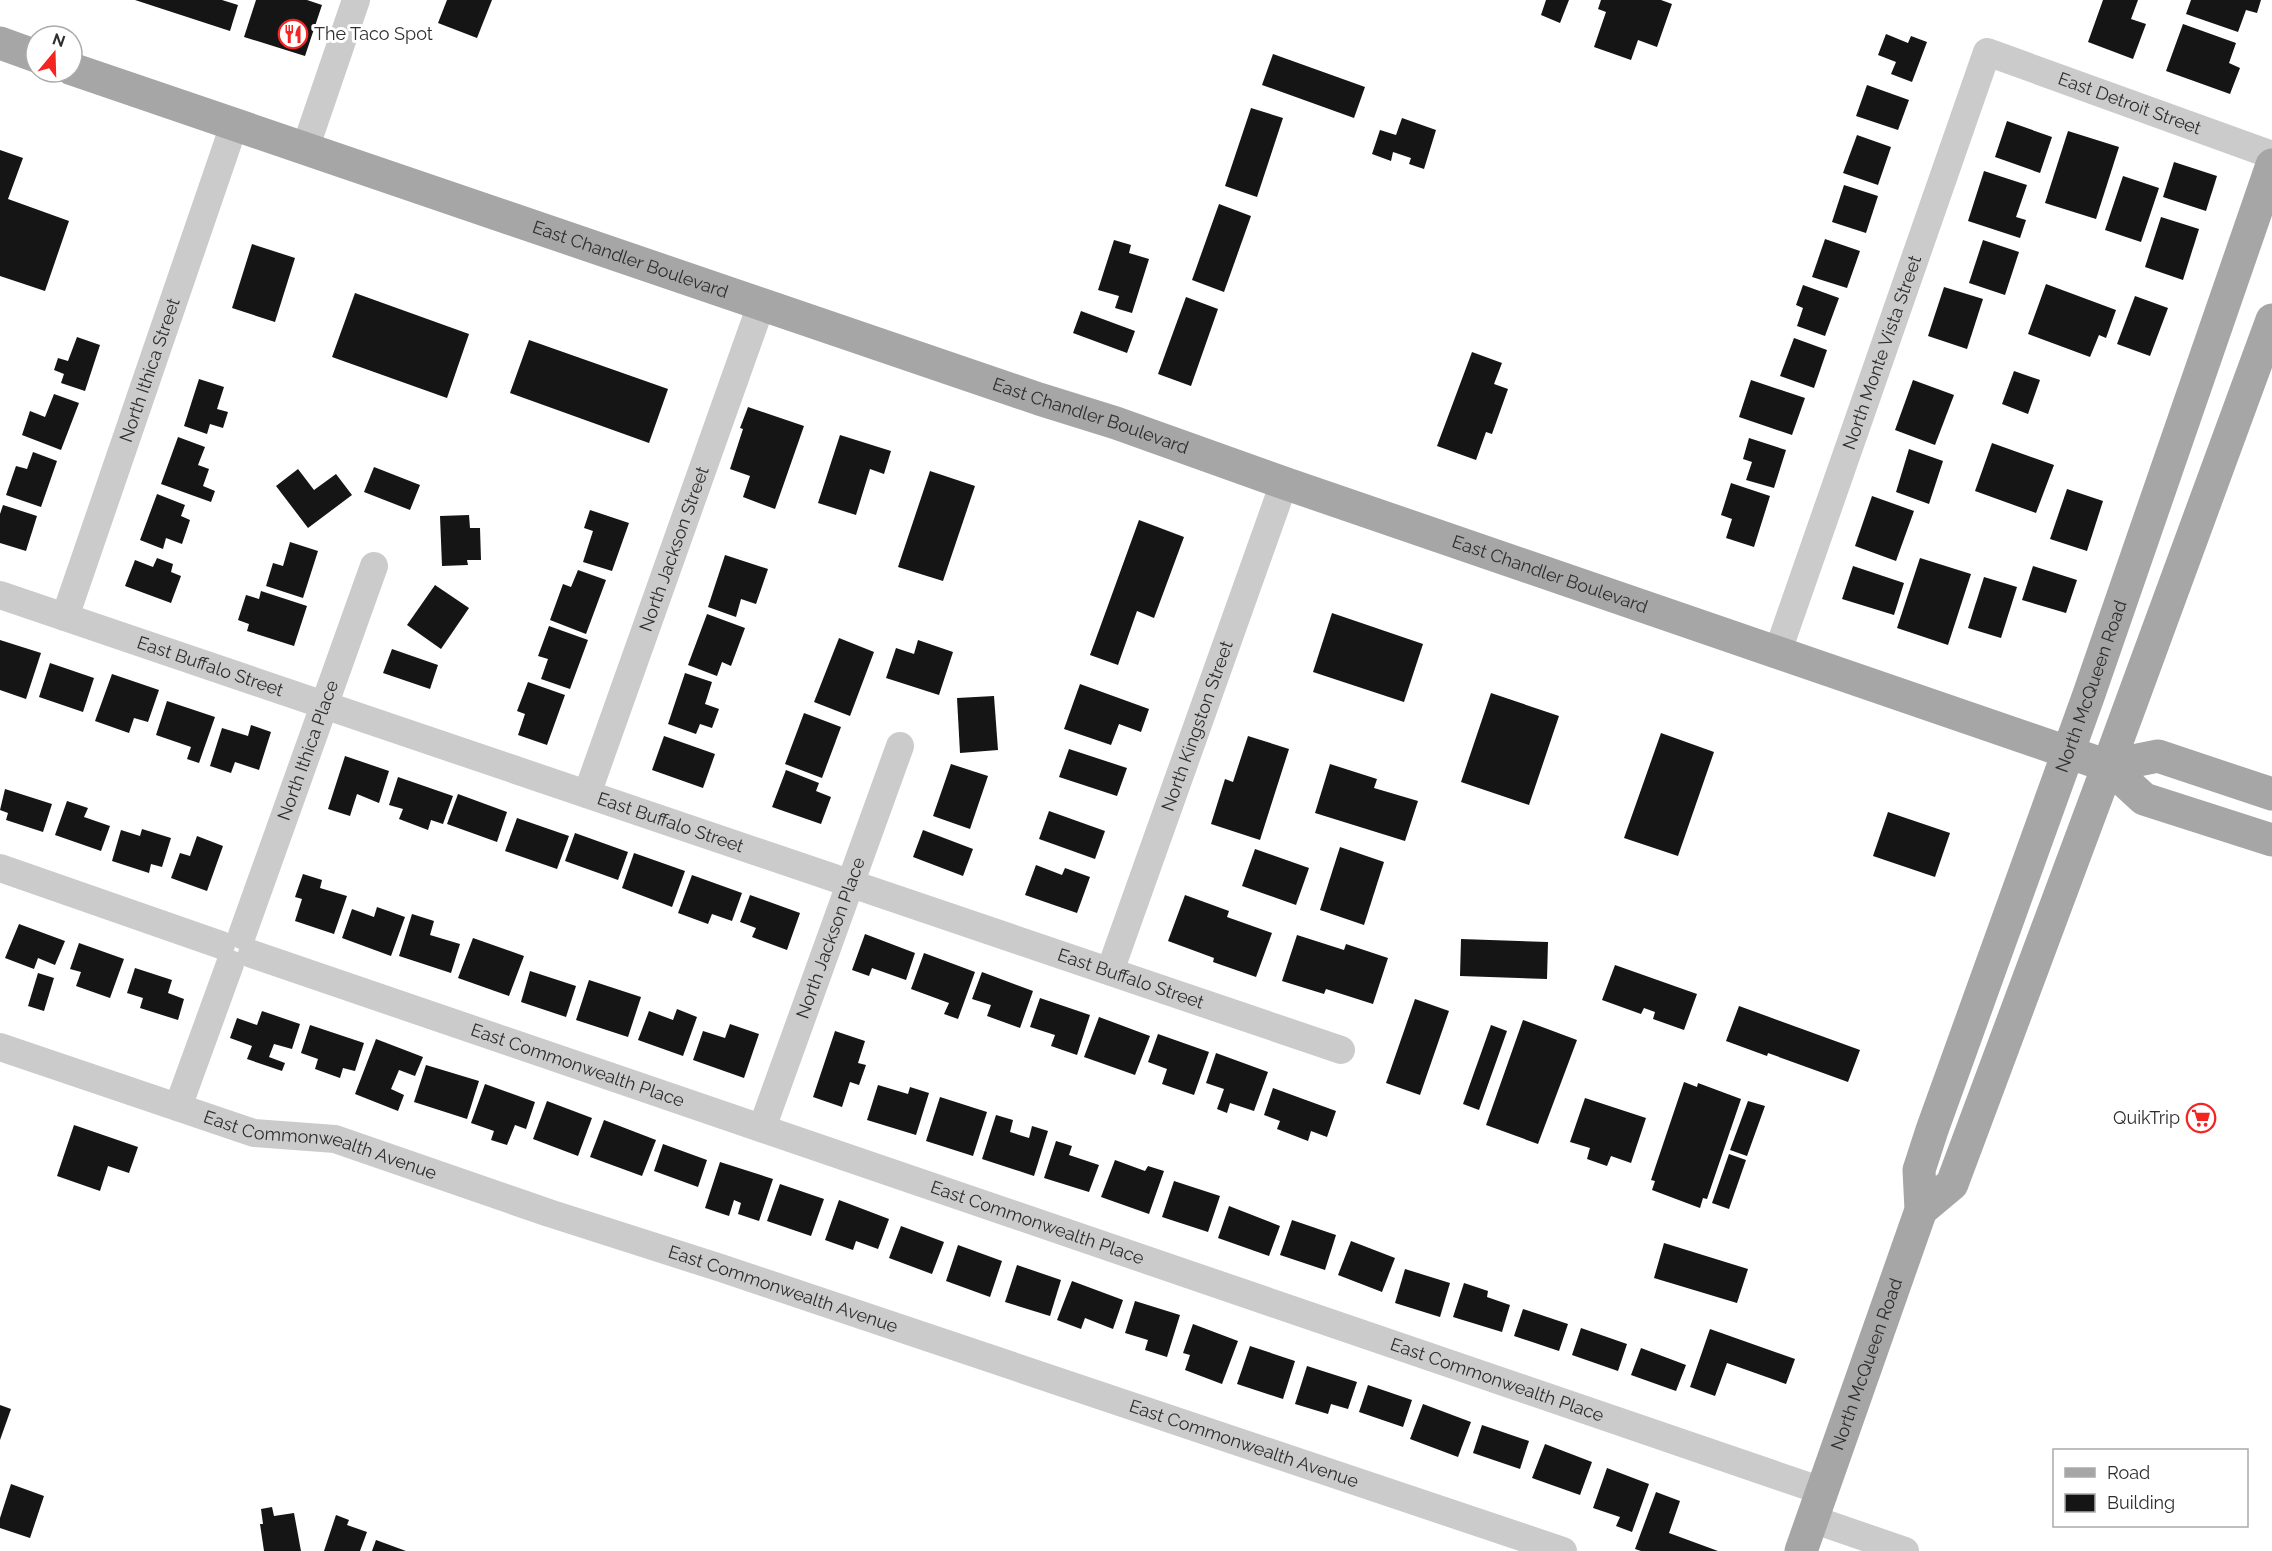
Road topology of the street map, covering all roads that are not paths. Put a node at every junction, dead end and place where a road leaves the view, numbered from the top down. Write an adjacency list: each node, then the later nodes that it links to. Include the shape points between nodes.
1 (356, 0): 7 (street)
2 (0, 43): 3 (main road)
3 (24, 52)
4 (1987, 52): 8 (street, East Detroit Street); 16 (street, North Monte Vista Street)
5 (84, 73): 6 (main road, East Chandler Boulevard)
6 (234, 125): 7 (main road, East Chandler Boulevard); 15 (street, North Ithica Street)
7 (305, 149): 10 (main road, East Chandler Boulevard)
8 (2272, 155)
9 (2272, 165): 19 (main road, North McQueen Road)
10 (761, 305): 12 (main road, East Chandler Boulevard); 21 (street, North Jackson Street)
11 (2272, 320): 20 (main road)
12 (1284, 483): 16 (main road, East Chandler Boulevard); 27 (street, North Kingston Street)
13 (374, 566): 17 (street, North Ithica Place)
14 (0, 595): 15 (street, East Buffalo Street)
15 (65, 617): 17 (street, East Buffalo Street)
16 (1778, 651): 19 (main road, East Chandler Boulevard)
17 (324, 705): 21 (street, East Buffalo Street); 26 (street, North Ithica Place)
18 (900, 746): 25 (street, North Jackson Place)
19 (2069, 752): 20 (main road, East Chandler Boulevard); 32 (main road, North McQueen Road, via 1919,1170)
20 (2108, 766): 22 (main road, via 2158,756); 23 (main road, East Chandler Boulevard, via 2145,799); 32 (main road, via 1952,1184)
21 (588, 794): 25 (street, East Buffalo Street)
22 (2272, 794)
23 (2272, 840)
24 (0, 868): 26 (street, East Commonwealth Place)
25 (851, 883): 27 (street, East Buffalo Street); 31 (street, North Jackson Place)
26 (236, 949): 30 (street, North Ithica Place); 31 (street, East Commonwealth Place)
27 (1110, 971): 29 (street, East Buffalo Street)
28 (0, 1047): 30 (street, East Commonwealth Avenue)
29 (1341, 1050)
30 (178, 1107): 34 (street, East Commonwealth Avenue, via 254,1133 336,1139)
31 (762, 1128): 33 (street, East Commonwealth Place)
32 (1921, 1210): 33 (main road, North McQueen Road)
33 (1817, 1505): 35 (main road, North McQueen Road); 36 (street, East Commonwealth Place)
34 (1563, 1551)
35 (1801, 1551)
36 (1905, 1551)

